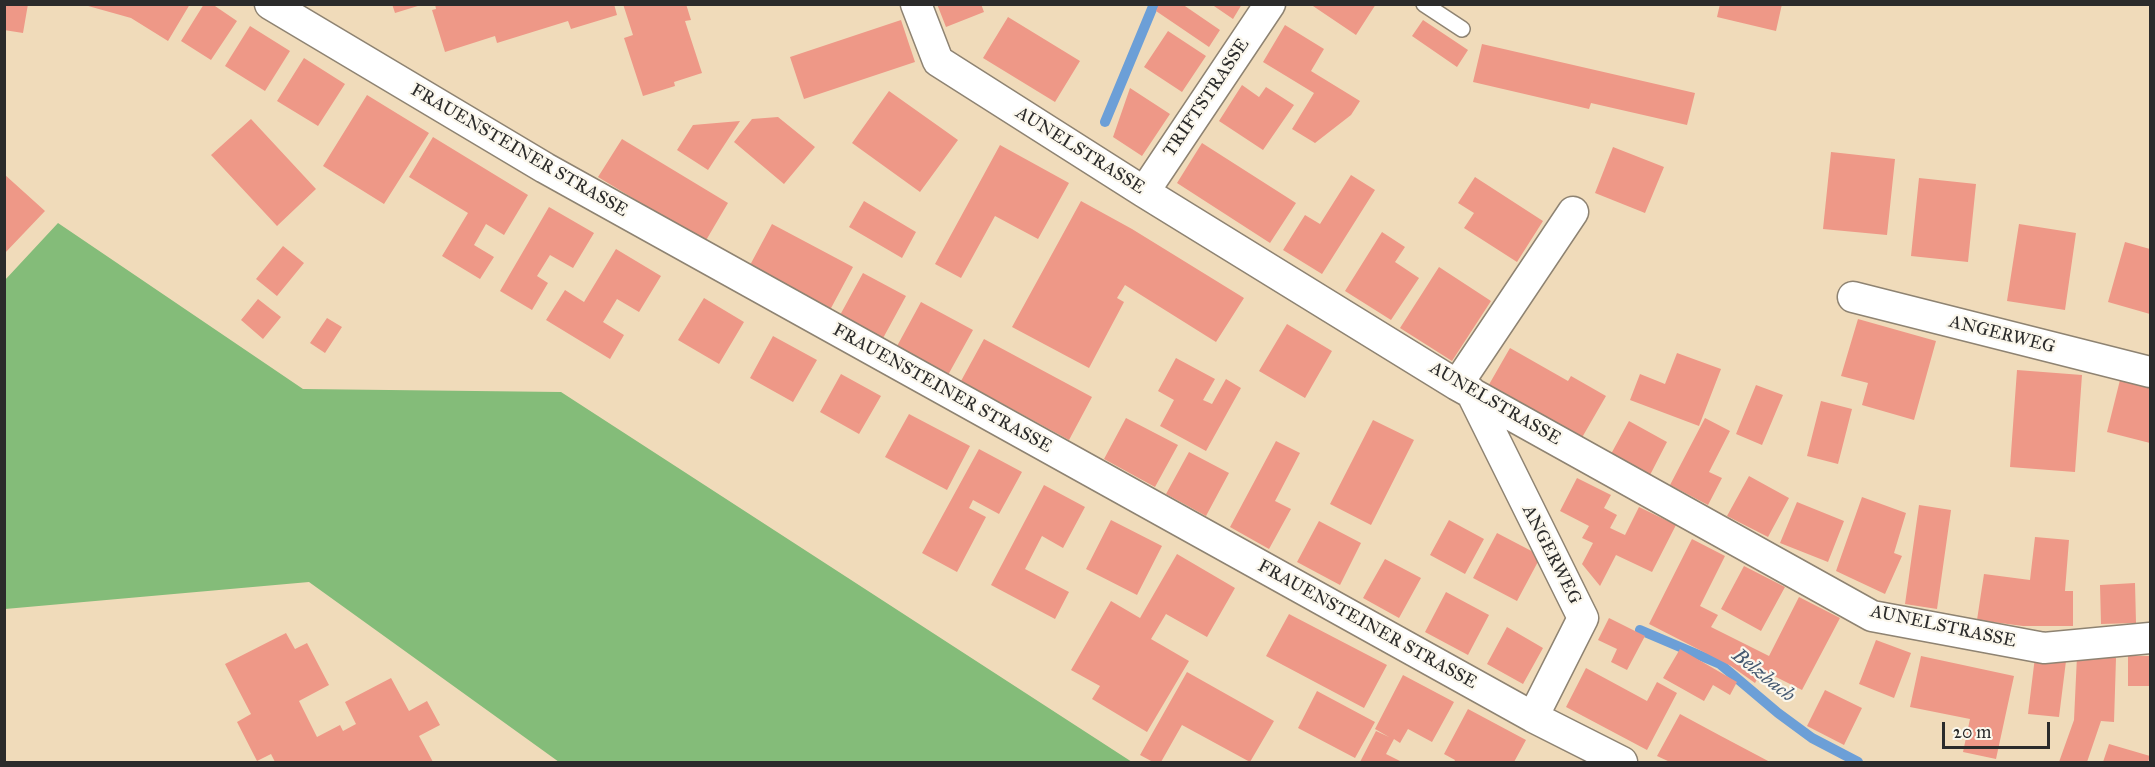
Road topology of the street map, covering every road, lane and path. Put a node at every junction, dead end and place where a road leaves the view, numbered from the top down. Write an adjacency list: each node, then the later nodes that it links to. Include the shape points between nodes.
1 (270, 4): 12 (street, FRAUENSTEINER STRASSE, via 555,174)
2 (916, 4): 6 (street, AUNELSTRASSE, via 938,61)
3 (1270, 4): 6 (street, TRIFTSTRASSE)
4 (1424, 4): 5 (lane)
5 (1462, 29)
6 (1144, 192): 10 (street, AUNELSTRASSE)
7 (1573, 212): 10 (street)
8 (1853, 297): 9 (street, ANGERWEG)
9 (2151, 372)
10 (1464, 388): 11 (street, AUNELSTRASSE, via 1872,616 2044,648); 12 (street, ANGERWEG, via 1583,618)
11 (2151, 638)
12 (1533, 717): 13 (street, FRAUENSTEINER STRASSE)
13 (1622, 762)

